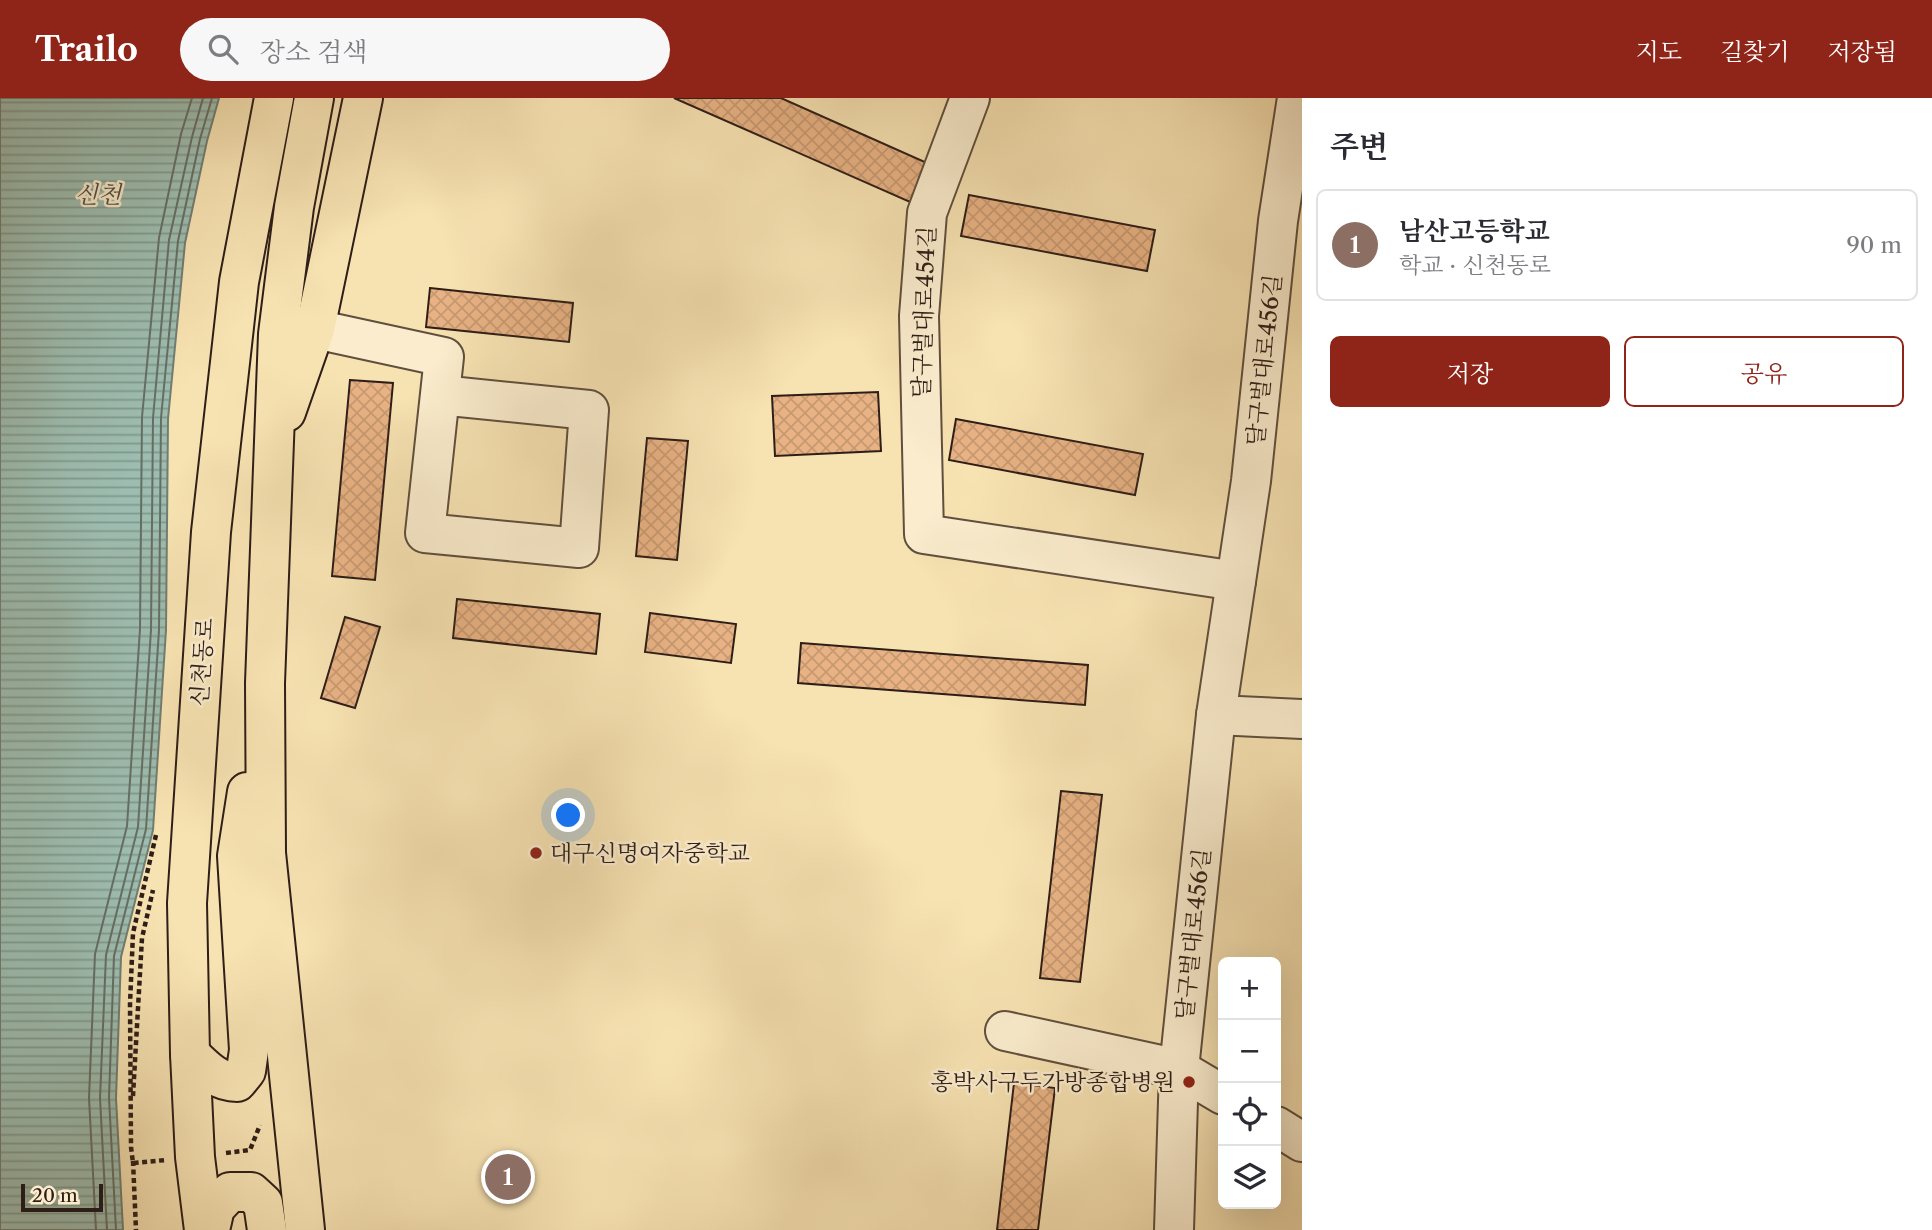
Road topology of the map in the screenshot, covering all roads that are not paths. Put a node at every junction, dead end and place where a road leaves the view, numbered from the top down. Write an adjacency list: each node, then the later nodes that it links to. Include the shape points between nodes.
1 (274, 98): 14 (main road, 신천동로, via 239,282 211,532 187,903)
2 (314, 98): 8 (main road, via 278,334)
3 (363, 98): 6 (main road)
4 (970, 98): 9 (street, 달구벌대로454길, via 927,213 919,316 924,534)
5 (1297, 98): 9 (street, 달구벌대로456길)
6 (315, 328): 7 (street, via 444,357); 8 (main road)
7 (440, 395): 7 (street, via 425,533 579,548 589,410)
8 (272, 454): 10 (main road)
9 (1236, 581): 11 (street, 달구벌대로456길)
10 (265, 683): 14 (main road, via 237,856 249,1050 246,1070 237,1082 225,1082); 22 (main road, via 266,853)
11 (1216, 715): 12 (street); 15 (street, 달구벌대로456길)
12 (1302, 719)
13 (1005, 1031): 15 (street)
14 (190, 1054): 19 (main road, 신천동로)
15 (1179, 1069): 16 (street); 23 (street, 달구벌대로456길)
16 (1218, 1092)
17 (1281, 1129): 18 (street)
18 (1302, 1142)
19 (204, 1230)
20 (210, 1230): 21 (main road, via 215,1209 230,1192 251,1192 263,1203)
21 (267, 1230)
22 (305, 1230)
23 (1174, 1230)

